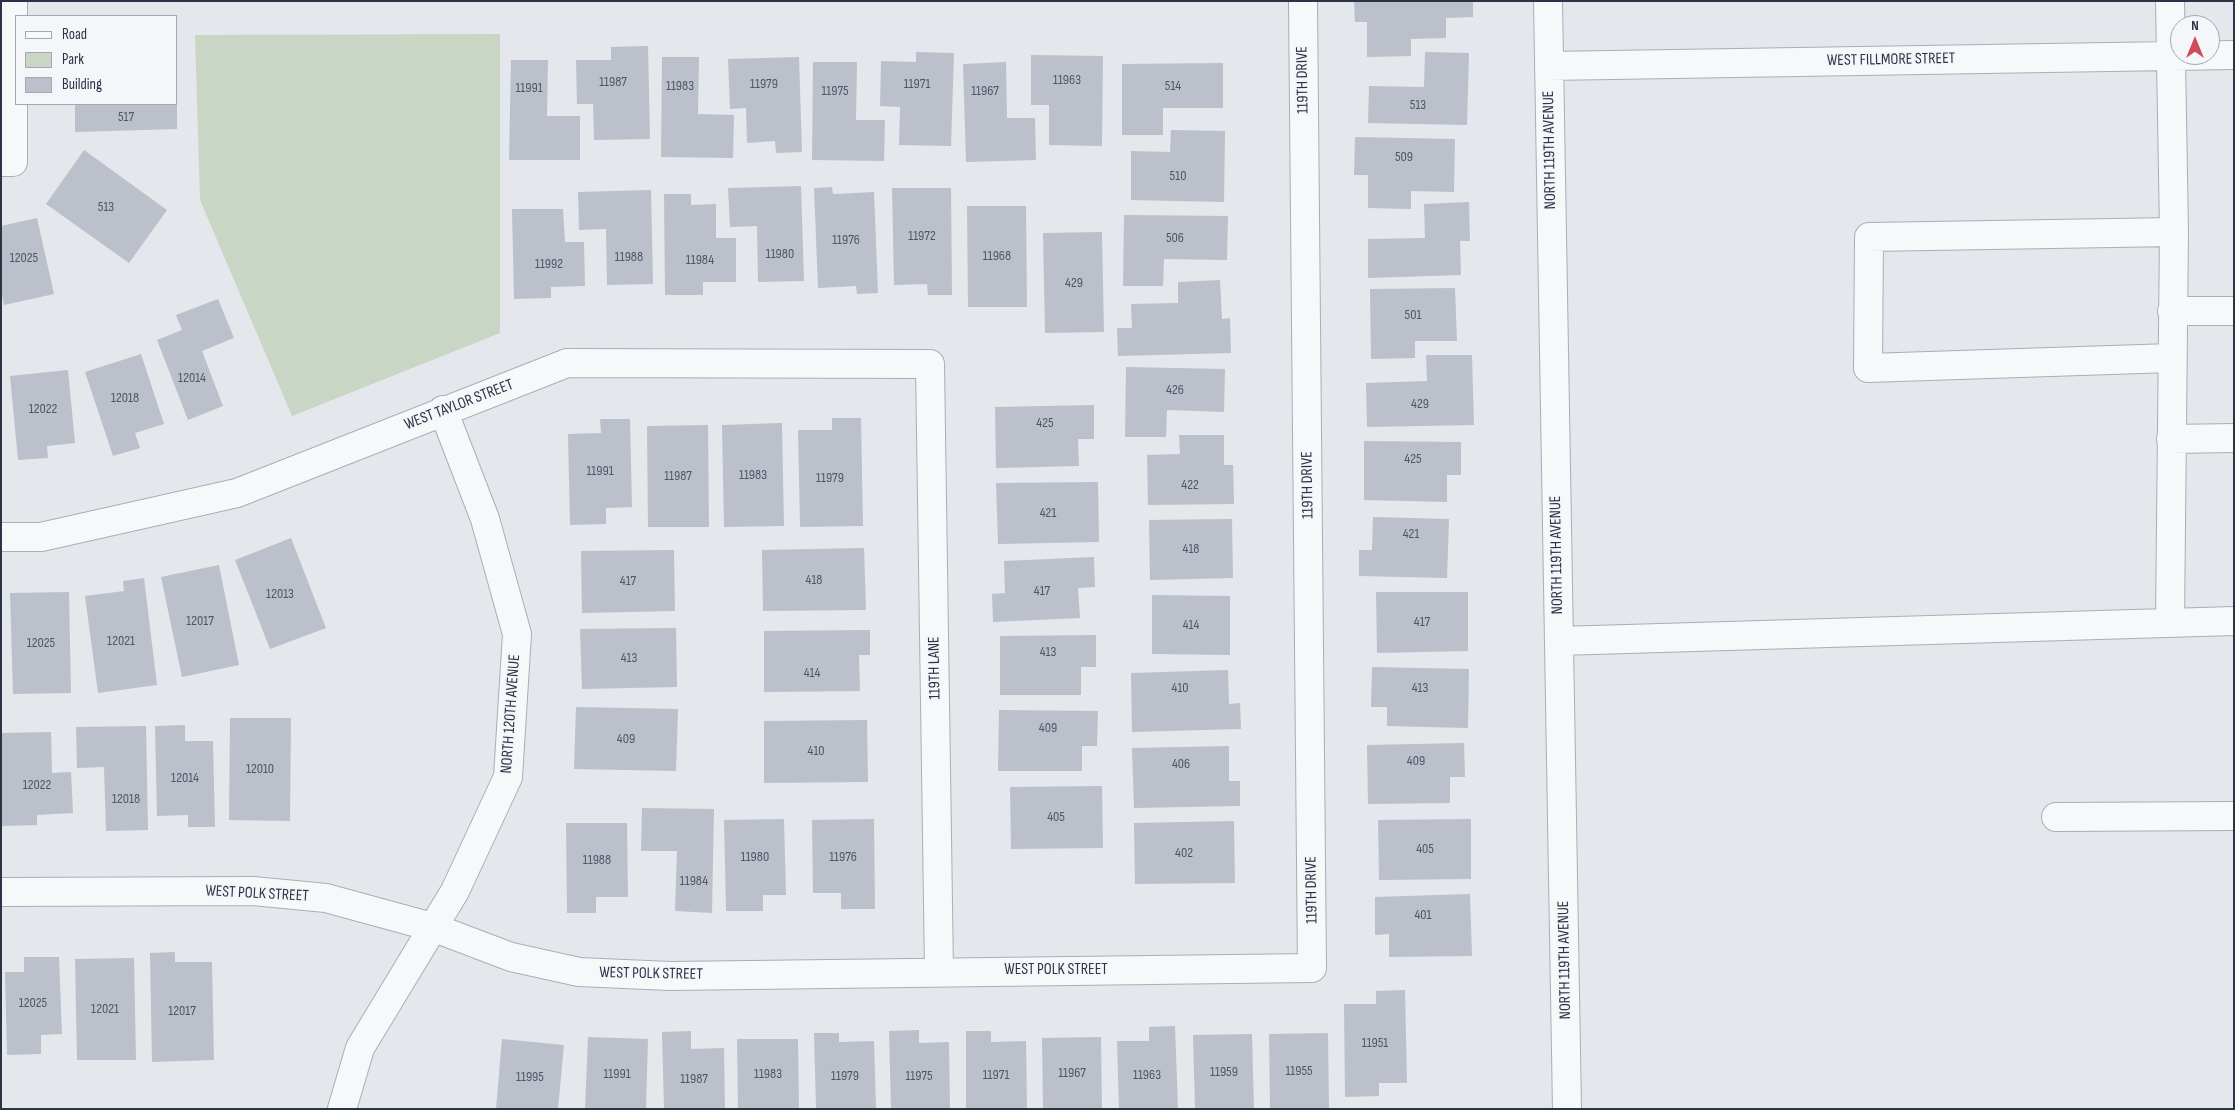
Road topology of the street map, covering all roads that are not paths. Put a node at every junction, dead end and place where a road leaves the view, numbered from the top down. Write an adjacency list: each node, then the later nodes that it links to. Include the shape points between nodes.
1 (13, 1): 11 (street)
2 (1303, 1): 28 (street, 119TH DRIVE)
3 (1548, 1): 10 (street, NORTH 119TH AVENUE)
4 (2170, 1): 5 (street)
5 (2170, 15)
6 (2220, 55): 7 (street, WEST FILLMORE STREET)
7 (2234, 55)
8 (2170, 56): 10 (street, WEST FILLMORE STREET)
9 (2170, 65): 12 (street)
10 (1549, 66): 23 (street, NORTH 119TH AVENUE)
11 (7, 162)
12 (2174, 232): 13 (street); 15 (street, via 1869,237 1868,368)
13 (2172, 310): 14 (street); 15 (street)
14 (2234, 311)
15 (2172, 358): 18 (street)
16 (930, 364): 17 (street, WEST TAYLOR STREET, via 567,363); 29 (street, 119TH LANE)
17 (444, 410): 20 (street, WEST TAYLOR STREET, via 236,493 41,537); 27 (street, NORTH 120TH AVENUE, via 485,519 517,634 508,777 455,891)
18 (2171, 438): 19 (street); 22 (street)
19 (2234, 438)
20 (1, 537)
21 (2234, 621): 22 (street)
22 (2170, 622): 23 (street)
23 (1559, 641): 31 (street, NORTH 119TH AVENUE)
24 (2234, 816): 25 (street)
25 (2056, 817)
26 (1, 892): 27 (street, WEST POLK STREET, via 253,891 326,898)
27 (432, 927): 29 (street, WEST POLK STREET, via 511,957 579,972 670,976); 30 (street, NORTH 120TH AVENUE, via 360,1048)
28 (1312, 968): 29 (street, WEST POLK STREET)
29 (939, 971)
30 (342, 1109)
31 (1568, 1109)

